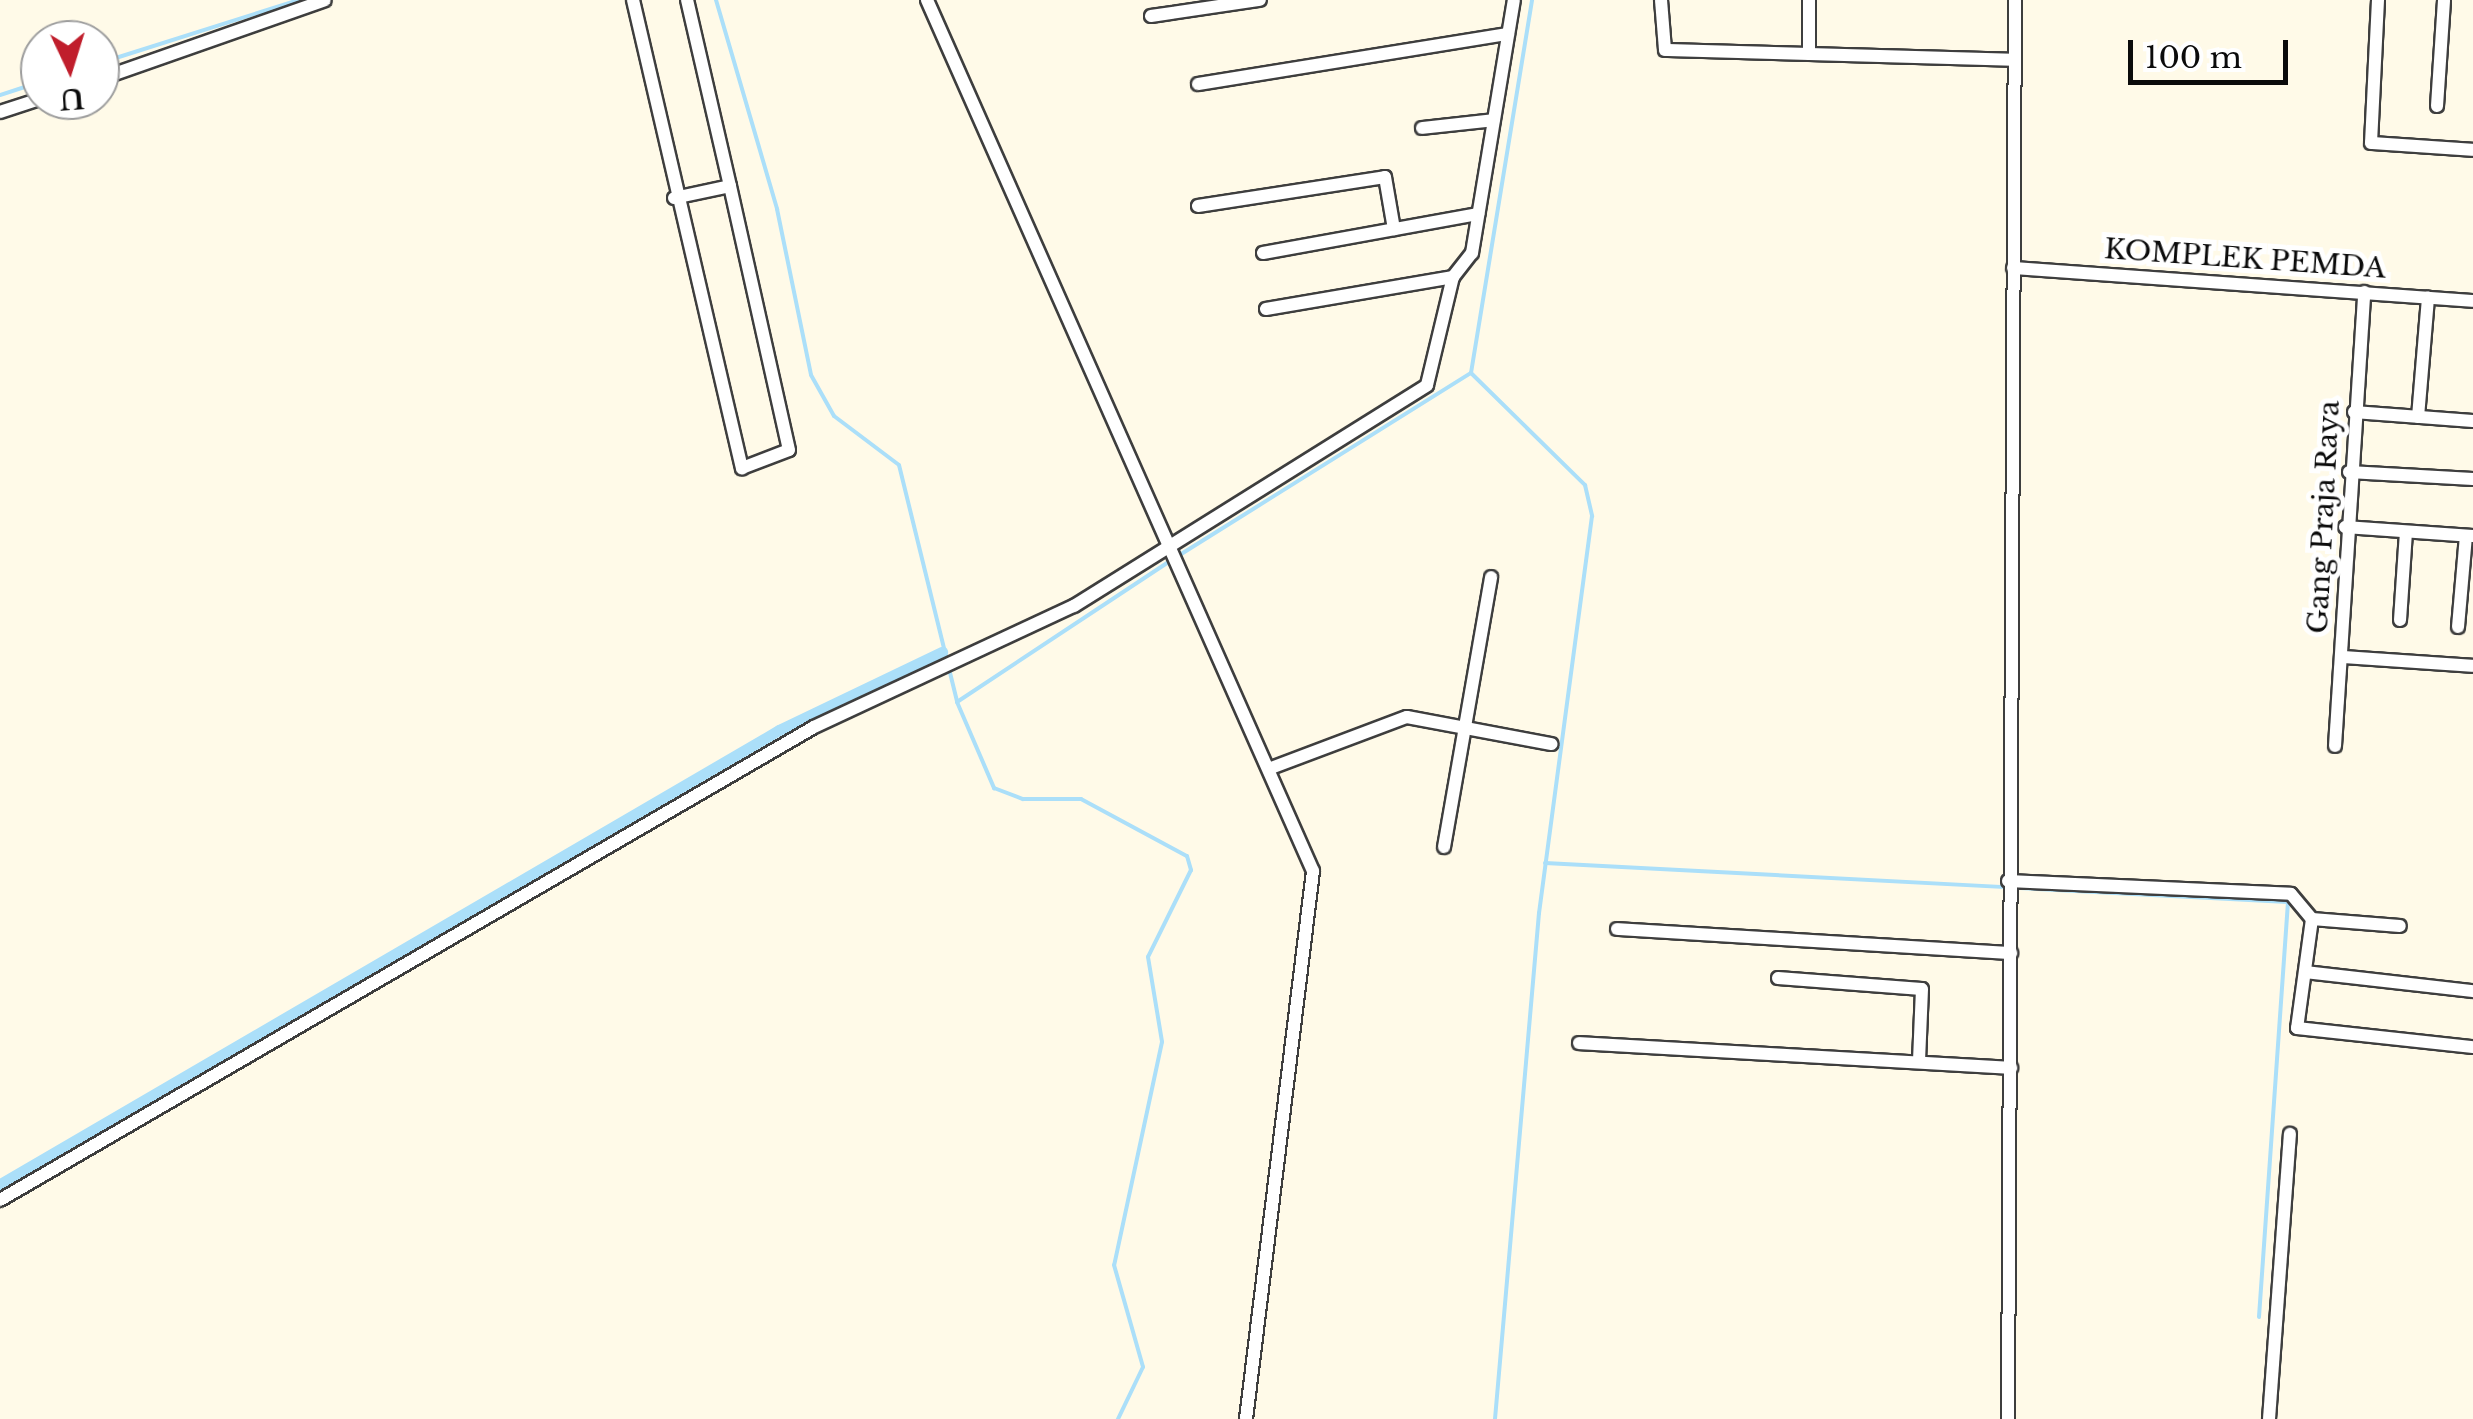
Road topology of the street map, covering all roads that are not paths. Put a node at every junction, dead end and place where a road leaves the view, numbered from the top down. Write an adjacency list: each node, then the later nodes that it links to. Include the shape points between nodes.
1 (325, 0): 16 (street)
2 (632, 0): 23 (street)
3 (687, 0): 22 (street)
4 (927, 0): 42 (street)
5 (1260, 0): 12 (street)
6 (1514, 0): 13 (street)
7 (1661, 0): 14 (street, via 1665,50)
8 (1808, 0): 14 (street)
9 (2015, 0): 15 (street)
10 (2378, 0): 21 (street, via 2371,144)
11 (2444, 0): 18 (street)
12 (1151, 16)
13 (1508, 34): 17 (street); 19 (street)
14 (1809, 54): 15 (street)
15 (2015, 60): 28 (street)
16 (120, 72)
17 (1198, 84)
18 (2437, 106)
19 (1494, 120): 20 (street); 25 (street)
20 (1422, 128)
21 (2473, 150)
22 (730, 186): 23 (street); 23 (street, via 789,450 783,459 738,466)
23 (674, 198)
24 (1198, 206): 26 (street, via 1385,177)
25 (1478, 214): 26 (street); 29 (street, via 1472,253)
26 (1394, 229): 27 (street)
27 (1263, 253)
28 (2013, 268): 30 (street, KOMPLEK PEMDA); 53 (street)
29 (1452, 277): 33 (street); 42 (street, via 1431,381)
30 (2364, 292): 31 (street, KOMPLEK PEMDA); 34 (street, Gang Praja Raya)
31 (2428, 297): 32 (street, KOMPLEK PEMDA); 35 (street)
32 (2473, 300)
33 (1266, 309)
34 (2354, 412): 35 (street); 37 (street, Gang Praja Raya)
35 (2418, 416): 36 (street)
36 (2473, 419)
37 (2349, 472): 38 (street); 39 (street, Gang Praja Raya)
38 (2473, 478)
39 (2345, 527): 40 (street); 46 (street, Gang Praja Raya)
40 (2406, 532): 41 (street); 44 (street)
41 (2470, 536): 45 (street)
42 (1171, 548): 51 (street); 66 (street, via 961,665 814,727)
43 (1490, 577): 48 (street)
44 (2400, 620)
45 (2458, 626)
46 (2342, 657): 47 (street); 50 (street, Gang Praja Raya)
47 (2473, 666)
48 (1464, 722): 49 (street); 51 (street, via 1407,717); 52 (street)
49 (1551, 744)
50 (2336, 746)
51 (1271, 768): 67 (street, via 1314,878)
52 (1444, 847)
53 (2008, 886): 54 (street, via 2291,894); 57 (street)
54 (2312, 918): 55 (street); 58 (street)
55 (2400, 926)
56 (1617, 928): 57 (street)
57 (2011, 953): 64 (street)
58 (2304, 972): 60 (street); 62 (street, via 2297,1028)
59 (1778, 978): 63 (street, via 1922,989)
60 (2473, 991)
61 (1579, 1043): 63 (street)
62 (2473, 1047)
63 (1918, 1060): 64 (street)
64 (2011, 1068): 68 (street)
65 (2290, 1134): 69 (street)
66 (0, 1200)
67 (1246, 1419)
68 (2008, 1419)
69 (2269, 1419)

